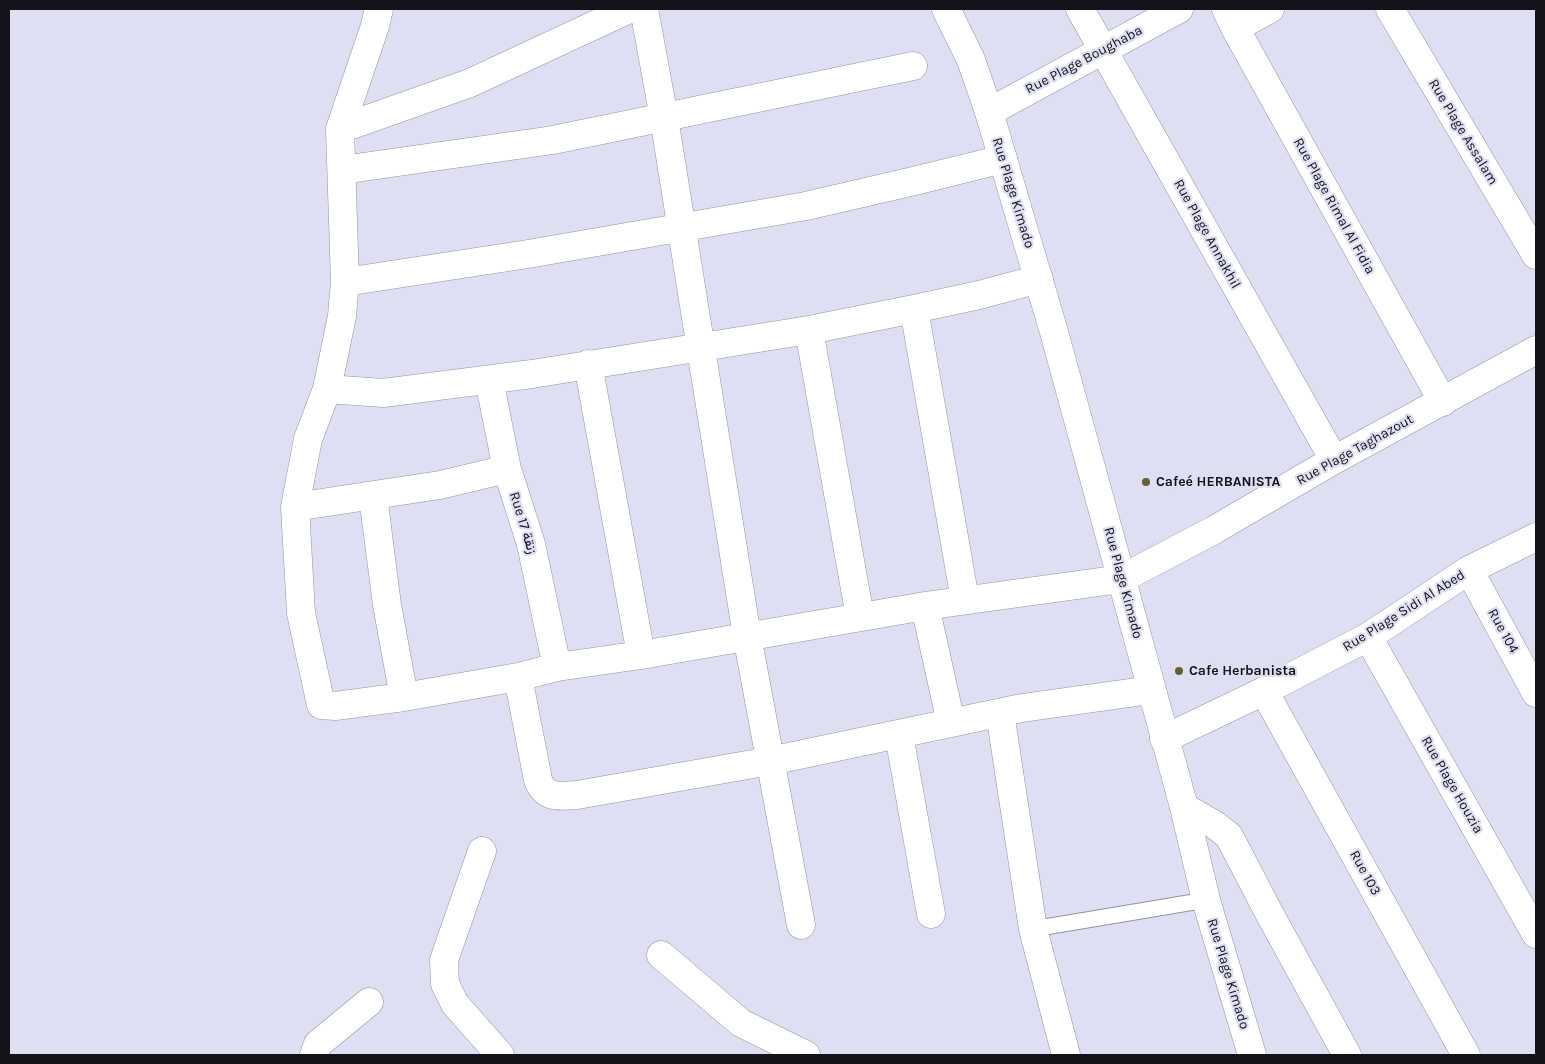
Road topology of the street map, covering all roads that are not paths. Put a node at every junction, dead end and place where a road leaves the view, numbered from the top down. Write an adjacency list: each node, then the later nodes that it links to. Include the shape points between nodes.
1 (379, 9): 14 (street)
2 (629, 9): 14 (street, via 470,82)
3 (644, 9): 13 (street)
4 (946, 9): 12 (street, Rue Plage Kimado, via 968,53)
5 (1080, 9): 10 (street, Rue Plage Annakhil)
6 (1179, 9): 10 (street, Rue Plage Boughaba)
7 (1270, 9): 9 (street)
8 (1390, 9): 18 (street, Rue Plage Assalam)
9 (1230, 18): 28 (street, Rue Plage Rimal Al Fidia)
10 (1103, 50): 12 (street, Rue Plage Boughaba); 29 (street, Rue Plage Annakhil)
11 (913, 66): 13 (street)
12 (989, 112): 15 (street, Rue Plage Kimado)
13 (664, 118): 16 (street, via 552,140); 17 (street)
14 (340, 129): 16 (street)
15 (1003, 159): 17 (street, via 806,206); 19 (street, Rue Plage Kimado)
16 (342, 170): 20 (street)
17 (681, 228): 20 (street); 23 (street)
18 (1536, 255)
19 (1039, 279): 21 (street); 35 (street, Rue Plage Kimado)
20 (345, 282): 27 (street, via 342,316)
21 (914, 309): 22 (street); 36 (street)
22 (809, 330): 23 (street); 38 (street)
23 (701, 347): 25 (street); 39 (street)
24 (1536, 350): 28 (street, Rue Plage Taghazout)
25 (588, 364): 26 (street); 41 (street)
26 (489, 380): 27 (street, via 383,393); 30 (street, Rue 17 زنقة)
27 (327, 389): 32 (street, via 308,439)
28 (1443, 402): 29 (street, Rue Plage Taghazout)
29 (1334, 460): 35 (street, Rue Plage Taghazout, via 1214,530)
30 (507, 468): 31 (street, via 440,485); 42 (street, Rue 17 زنقة, via 531,544)
31 (372, 496): 32 (street); 47 (street)
32 (295, 507): 47 (street, via 301,613 321,705)
33 (1536, 537): 34 (street, Rue Plage Sidi Al Abed)
34 (1469, 570): 40 (street, Rue Plage Sidi Al Abed); 46 (street, Rue 104)
35 (1121, 579): 36 (street); 44 (street, Rue Plage Kimado)
36 (965, 600): 37 (street)
37 (926, 606): 38 (street); 49 (street)
38 (860, 616): 39 (street)
39 (748, 636): 41 (street); 52 (street)
40 (1368, 637): 45 (street, Rue Plage Sidi Al Abed); 59 (street, Rue Plage Houzia)
41 (641, 655): 42 (street)
42 (557, 667): 43 (street)
43 (518, 677): 47 (street); 52 (street, via 538,780 543,790 555,797)
44 (1151, 690): 48 (street); 51 (street, Rue Plage Kimado)
45 (1264, 691): 51 (street, Rue Plage Sidi Al Abed); 68 (street, Rue 103)
46 (1536, 692)
47 (404, 698)
48 (1000, 713): 49 (street); 58 (street)
49 (950, 723): 50 (street)
50 (899, 734): 52 (street); 56 (street)
51 (1164, 739): 53 (street, Rue Plage Kimado)
52 (770, 760): 57 (street)
53 (1184, 807): 55 (street, Rue Plage Kimado); 67 (street, via 1229,836)
54 (482, 851): 63 (street, via 444,960 445,984 455,1004)
55 (1206, 900): 58 (lane); 66 (street, Rue Plage Kimado)
56 (931, 914)
57 (801, 925)
58 (1033, 929): 65 (street)
59 (1536, 934)
60 (661, 955): 64 (street, via 741,1023)
61 (369, 1002): 62 (street, via 318,1044)
62 (314, 1055)
63 (500, 1055)
64 (806, 1055)
65 (1066, 1055)
66 (1252, 1055)
67 (1347, 1055)
68 (1466, 1055)

